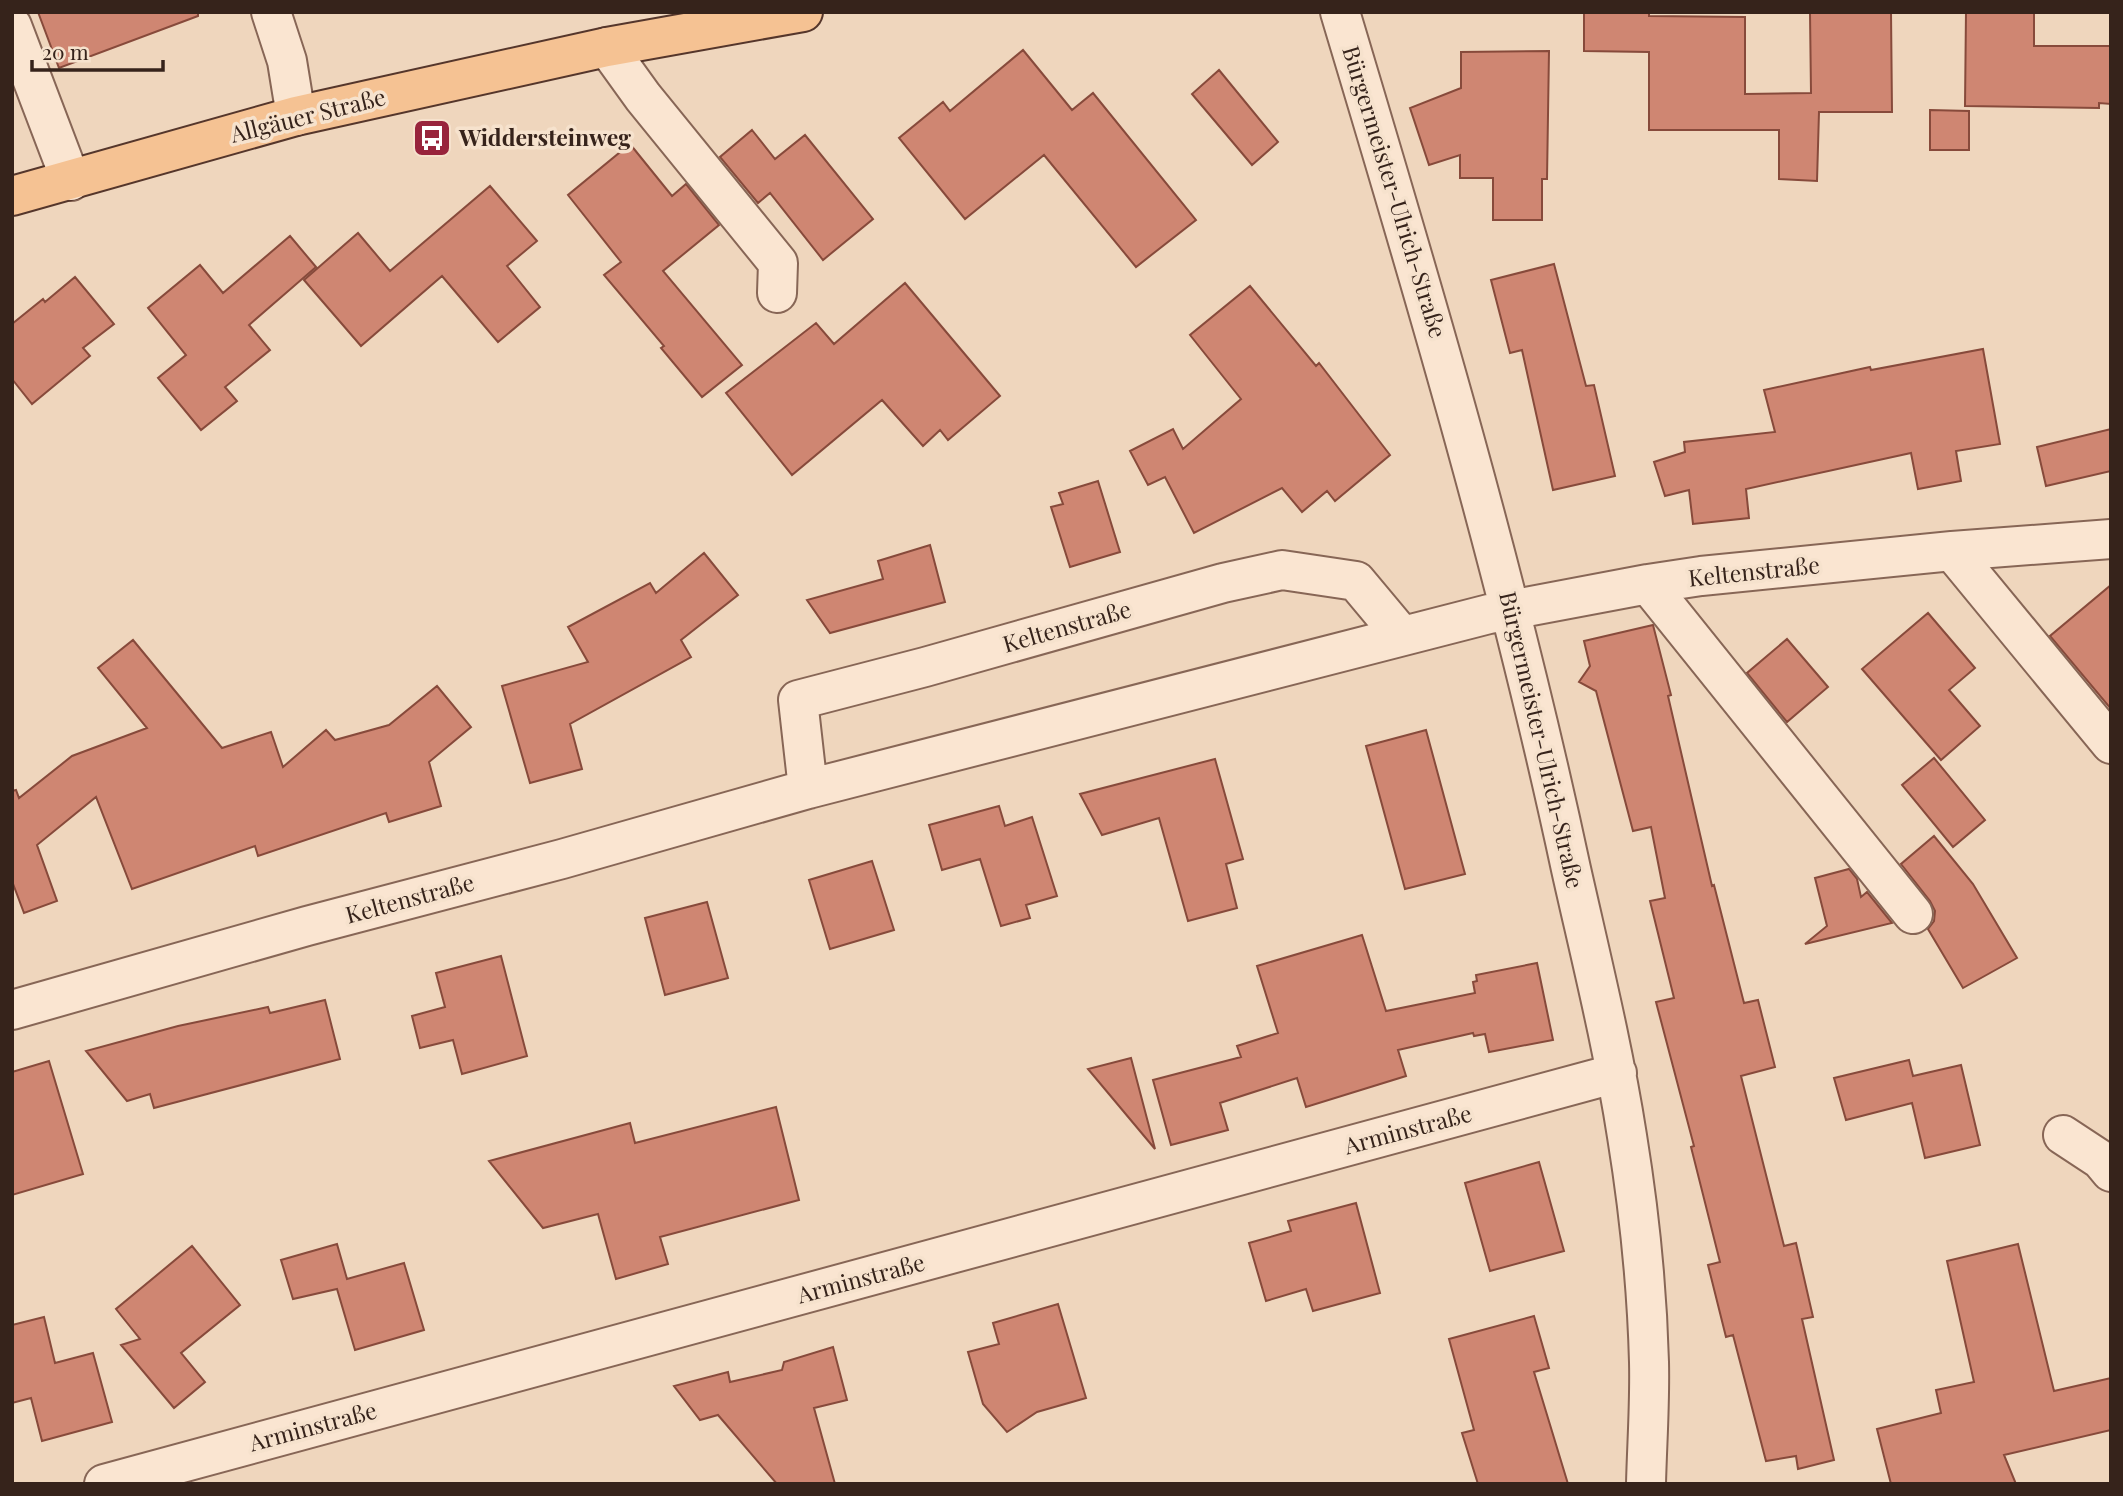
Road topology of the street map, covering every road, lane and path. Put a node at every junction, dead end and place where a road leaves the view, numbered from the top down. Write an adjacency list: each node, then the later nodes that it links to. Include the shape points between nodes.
1 (271, 12): 6 (street, via 287,61)
2 (803, 12): 5 (main road, Allgäuer Straße)
3 (1339, 12): 13 (street, Bürgermeister-Ulrich-Straße, via 1443,355)
4 (12, 26): 7 (street)
5 (607, 47): 6 (main road, Allgäuer Straße); 9 (street, via 778,263)
6 (296, 117): 7 (main road, Allgäuer Straße)
7 (71, 181): 8 (main road, Allgäuer Straße)
8 (12, 196)
9 (777, 293)
10 (2111, 539): 11 (street, Keltenstraße)
11 (1952, 551): 12 (street, Keltenstraße); 15 (street)
12 (1648, 584): 13 (street, Keltenstraße); 17 (street)
13 (1511, 610): 14 (street, Keltenstraße); 19 (street, Bürgermeister-Ulrich-Straße)
14 (1402, 636): 16 (street, Keltenstraße); 16 (street, Keltenstraße, via 1356,581 1282,569 1223,583 798,700)
15 (2111, 744)
16 (808, 789): 18 (street, Keltenstraße)
17 (1913, 914)
18 (12, 1010)
19 (1617, 1073): 22 (street, Arminstraße); 23 (street, Bürgermeister-Ulrich-Straße, via 1648,1346)
20 (2063, 1135): 21 (street)
21 (2111, 1172)
22 (104, 1484)
23 (1646, 1484)

